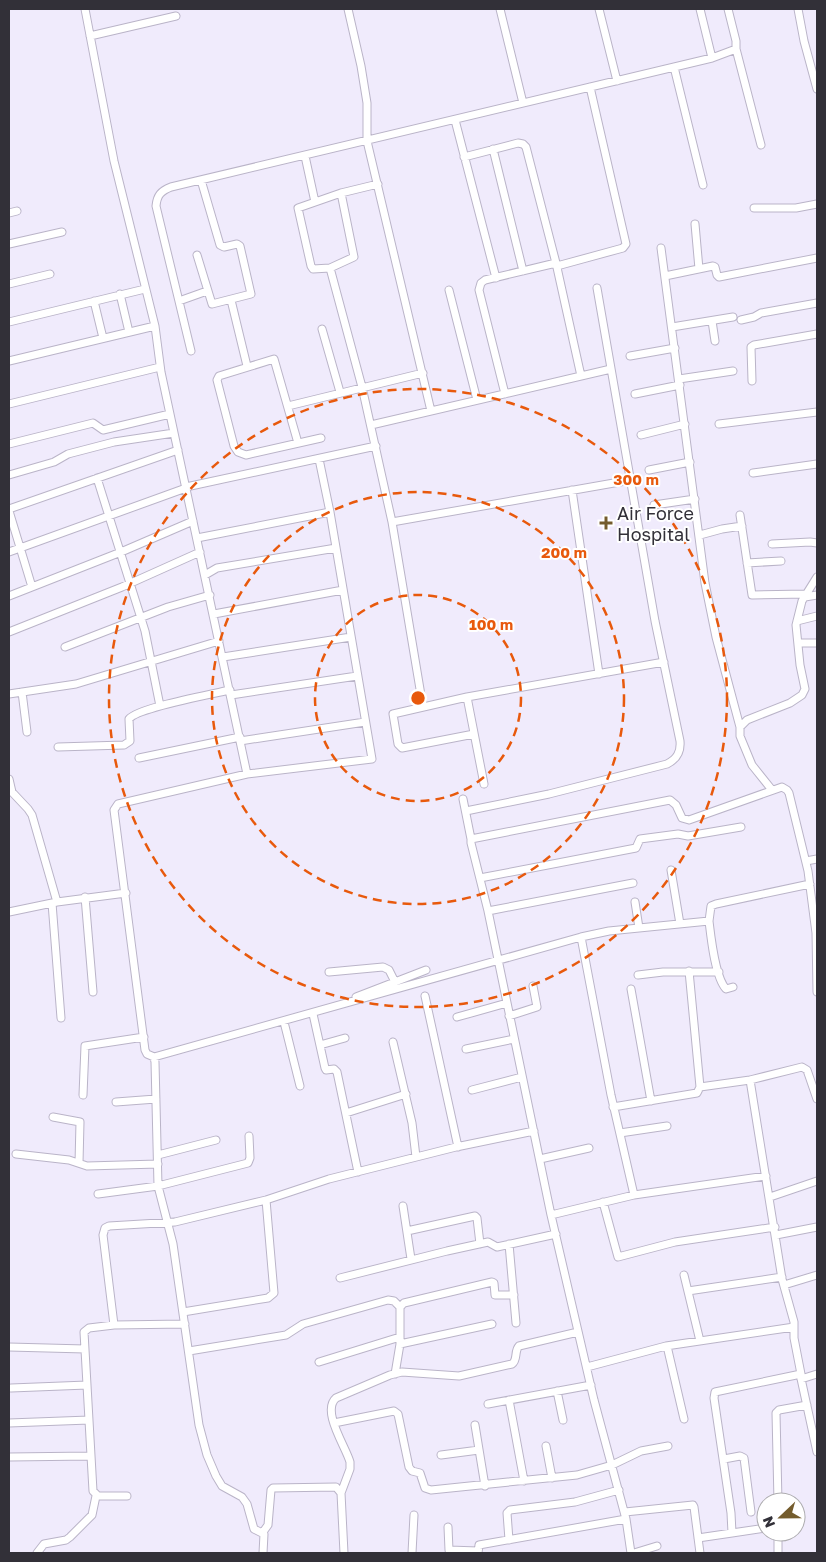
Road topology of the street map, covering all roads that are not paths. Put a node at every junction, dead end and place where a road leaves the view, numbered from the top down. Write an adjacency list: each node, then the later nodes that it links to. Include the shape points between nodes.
1 (84, 9): 9 (street)
2 (348, 9): 18 (street, via 367,103)
3 (500, 9): 16 (street)
4 (599, 9): 13 (street)
5 (700, 9): 11 (street)
6 (728, 9): 10 (street)
7 (798, 9): 15 (street)
8 (176, 16): 9 (street)
9 (90, 36): 47 (street, via 114,161)
10 (736, 49): 11 (street); 19 (street)
11 (712, 58): 12 (street)
12 (674, 68): 13 (street); 25 (street)
13 (618, 81): 14 (street)
14 (590, 87): 16 (street); 38 (street, via 626,244 623,248)
15 (817, 89)
16 (523, 103): 17 (street)
17 (455, 120): 18 (street); 22 (street)
18 (367, 141): 21 (street); 24 (street)
19 (761, 145)
20 (494, 149): 22 (street); 38 (street, via 518,143 526,147); 41 (street)
21 (305, 156): 23 (street); 27 (street)
22 (464, 157): 44 (street)
23 (201, 180): 51 (street, via 220,245 240,246 251,294); 53 (street, via 163,190 157,198 158,219)
24 (378, 184): 26 (street); 74 (street)
25 (703, 185)
26 (341, 193): 27 (street); 39 (street, via 355,254 353,259)
27 (315, 202): 39 (street, via 300,206 297,211 311,266 316,270)
28 (817, 204): 29 (street, via 796,208)
29 (754, 208)
30 (17, 211): 31 (street)
31 (9, 213)
32 (695, 224): 40 (street)
33 (62, 232): 34 (street)
34 (9, 244)
35 (661, 248): 43 (street)
36 (197, 255): 49 (street)
37 (817, 258): 40 (street, via 719,276 714,266)
38 (556, 264): 41 (street); 75 (street)
39 (330, 268): 78 (street)
40 (699, 269): 43 (street)
41 (523, 271): 44 (street)
42 (50, 274): 45 (street)
43 (665, 276): 60 (street)
44 (496, 278): 80 (street, via 482,283 479,290)
45 (9, 284)
46 (597, 288): 72 (street)
47 (145, 289): 50 (street); 59 (street)
48 (449, 290): 82 (street)
49 (208, 291): 51 (street, via 212,304); 53 (street)
50 (120, 294): 52 (street); 62 (street)
51 (231, 300): 70 (street)
52 (94, 301): 58 (street); 64 (street)
53 (179, 301): 67 (street)
54 (817, 303): 56 (street, via 761,312)
55 (733, 317): 57 (street)
56 (741, 320)
57 (712, 321): 60 (street); 65 (street)
58 (9, 322)
59 (155, 326): 62 (street); 71 (street)
60 (672, 327): 66 (street)
61 (322, 329): 79 (street)
62 (129, 332): 64 (street)
63 (817, 334): 76 (street, via 751,347)
64 (103, 338): 69 (street)
65 (715, 341)
66 (674, 348): 68 (street); 77 (street)
67 (191, 351)
68 (630, 356)
69 (9, 361)
70 (247, 366): 84 (street, via 274,359); 94 (street, via 218,378 236,450 246,454)
71 (160, 367): 83 (street); 87 (street)
72 (611, 369): 75 (street); 105 (street)
73 (733, 371): 77 (street)
74 (422, 373): 78 (street); 85 (street)
75 (582, 376): 80 (street)
76 (752, 381)
77 (679, 382): 81 (street); 88 (street)
78 (362, 387): 79 (street); 90 (street)
79 (340, 392): 84 (street)
80 (505, 394): 82 (street)
81 (635, 394)
82 (477, 400): 85 (street)
83 (9, 404)
84 (288, 406): 94 (street)
85 (431, 411): 90 (street)
86 (817, 412): 89 (street)
87 (170, 414): 91 (street); 95 (street, via 103,430 93,424)
88 (685, 424): 92 (street); 99 (street)
89 (719, 424)
90 (371, 425): 96 (street)
91 (174, 433): 97 (street); 103 (street, via 114,442)
92 (641, 435)
93 (321, 438): 94 (street)
94 (298, 443)
95 (9, 444)
96 (376, 446): 98 (street); 115 (street)
97 (178, 450): 104 (street); 106 (street)
98 (319, 459): 106 (street); 111 (street)
99 (690, 462): 101 (street); 108 (street)
100 (817, 464): 102 (street)
101 (649, 470)
102 (753, 473)
103 (9, 475)
104 (97, 478): 110 (street); 113 (street)
105 (631, 480): 107 (street); 149 (street)
106 (186, 487): 113 (street); 114 (street)
107 (572, 490): 115 (street); 150 (street)
108 (695, 499): 109 (street); 117 (street)
109 (654, 505)
110 (9, 510): 121 (street)
111 (330, 512): 118 (street); 122 (street)
112 (740, 515): 116 (street)
113 (108, 516): 121 (street); 124 (street)
114 (193, 521): 118 (street); 124 (street)
115 (392, 522): 157 (street)
116 (742, 526): 117 (street); 127 (street)
117 (700, 535): 159 (street, via 716,637)
118 (197, 538): 125 (street)
119 (817, 543): 120 (street)
120 (772, 544)
121 (20, 548): 123 (street); 131 (street)
122 (336, 548): 128 (street, via 217,568); 132 (street)
123 (9, 552)
124 (120, 552): 130 (street); 131 (street)
125 (200, 552): 128 (street); 130 (street)
126 (781, 561): 127 (street)
127 (747, 563): 134 (street, via 752,595)
128 (205, 575): 133 (street)
129 (817, 578): 134 (street)
130 (130, 583): 139 (street); 141 (street)
131 (32, 587): 136 (street)
132 (343, 590): 137 (street); 142 (street)
133 (210, 595): 137 (street); 139 (street)
134 (806, 595): 135 (street); 140 (street)
135 (817, 595)
136 (9, 596)
137 (214, 614): 143 (street)
138 (817, 616): 140 (street)
139 (141, 618): 146 (street); 148 (street)
140 (797, 621): 145 (street)
141 (9, 632)
142 (351, 637): 147 (street); 151 (street)
143 (219, 641): 147 (street); 148 (street)
144 (817, 643): 145 (street)
145 (798, 644): 159 (street, via 805,689 802,696 790,704 747,720)
146 (65, 647)
147 (222, 657): 153 (street)
148 (150, 662): 152 (street, via 76,684); 156 (street)
149 (664, 662): 150 (street); 170 (street, via 681,748 672,762)
150 (599, 674): 155 (street)
151 (358, 676): 153 (street); 158 (street)
152 (22, 692): 154 (street); 160 (street)
153 (230, 693): 156 (street); 162 (street)
154 (9, 694)
155 (467, 697): 157 (street); 161 (street)
156 (160, 706): 163 (street, via 130,717 131,738 128,744)
157 (423, 707): 161 (street, via 393,714 400,747)
158 (365, 722): 162 (street); 165 (street, via 372,759)
159 (740, 727): 168 (street, via 740,736 752,765)
160 (26, 732)
161 (474, 734): 167 (street)
162 (240, 739): 164 (street); 165 (street)
163 (58, 747)
164 (140, 758)
165 (247, 774): 179 (street, via 118,804 114,810)
166 (9, 779): 181 (street, via 12,792 32,815)
167 (484, 784)
168 (772, 790): 172 (street, via 689,820 682,818 674,801 670,800); 174 (street, via 782,788 789,793)
169 (463, 799): 170 (street)
170 (466, 811): 172 (street)
171 (742, 827): 176 (street, via 688,836 678,834 640,839 636,848)
172 (472, 839): 176 (street)
173 (817, 860): 174 (street)
174 (806, 861): 178 (street)
175 (671, 870): 186 (street)
176 (480, 878): 183 (street)
177 (633, 883): 183 (street)
178 (810, 884): 185 (street, via 716,904 711,906); 200 (street, via 816,933)
179 (126, 893): 180 (street); 209 (street)
180 (85, 897): 181 (street); 199 (street)
181 (55, 902): 184 (street); 207 (street)
182 (634, 902): 187 (street)
183 (488, 911): 189 (street)
184 (9, 912)
185 (709, 921): 186 (street); 193 (street)
186 (680, 924): 187 (street)
187 (639, 928): 188 (street)
188 (581, 937): 189 (street); 227 (street)
189 (498, 960): 203 (street); 204 (street)
190 (426, 970): 195 (street)
191 (689, 971): 193 (street); 194 (street); 219 (street)
192 (329, 972): 195 (street, via 383,967 389,970)
193 (719, 972): 197 (street, via 724,987)
194 (638, 975)
195 (395, 982): 202 (street)
196 (533, 986): 205 (street, via 537,1007)
197 (733, 987)
198 (631, 989): 225 (street)
199 (93, 992)
200 (817, 992)
201 (425, 996): 235 (street)
202 (354, 998)
203 (507, 1004): 205 (street); 206 (street)
204 (313, 1014): 208 (street); 213 (street)
205 (510, 1016): 211 (street)
206 (457, 1017)
207 (61, 1018)
208 (284, 1022): 215 (street); 218 (street)
209 (144, 1037): 215 (street, via 147,1054); 222 (street, via 85,1046)
210 (345, 1038): 213 (street)
211 (514, 1039): 214 (street); 216 (street)
212 (393, 1042): 221 (street)
213 (320, 1045): 228 (street, via 326,1070 337,1072)
214 (466, 1049)
215 (154, 1057): 223 (street)
216 (522, 1077): 220 (street); 231 (street)
217 (750, 1080): 219 (street); 224 (street, via 805,1067); 244 (street)
218 (300, 1086)
219 (700, 1087): 225 (street, via 697,1093)
220 (472, 1090)
221 (406, 1094): 228 (street); 239 (street)
222 (83, 1096)
223 (156, 1099): 226 (street); 238 (street)
224 (817, 1099)
225 (651, 1101): 227 (street)
226 (116, 1102)
227 (613, 1107): 232 (street)
228 (346, 1113): 243 (street)
229 (53, 1117): 241 (street, via 80,1122)
230 (667, 1126): 232 (street)
231 (534, 1131): 235 (street); 240 (street)
232 (620, 1134): 248 (street)
233 (249, 1136): 246 (street, via 248,1163)
234 (216, 1140): 238 (street)
235 (458, 1147): 239 (street)
236 (589, 1148): 240 (street)
237 (16, 1154): 241 (street)
238 (158, 1155): 242 (street)
239 (416, 1157): 243 (street)
240 (540, 1159): 253 (street)
241 (79, 1163): 242 (street, via 87,1166)
242 (158, 1164): 246 (street)
243 (358, 1172): 250 (street)
244 (766, 1176): 248 (street); 249 (street)
245 (817, 1181): 249 (street)
246 (158, 1186): 247 (street); 254 (street)
247 (98, 1194)
248 (634, 1195): 251 (street)
249 (770, 1197): 255 (street)
250 (266, 1200): 254 (street); 271 (street, via 274,1293 268,1298)
251 (604, 1202): 253 (street); 255 (street, via 618,1257 675,1242)
252 (403, 1206): 257 (street)
253 (551, 1215): 258 (street)
254 (169, 1222): 271 (street); 275 (street, via 109,1226 103,1232)
255 (775, 1227): 259 (street)
256 (817, 1227): 259 (street)
257 (407, 1231): 260 (street, via 475,1216); 262 (street)
258 (556, 1234): 261 (street); 277 (street)
259 (776, 1235): 265 (street)
260 (480, 1244): 261 (street); 262 (street)
261 (509, 1244): 269 (street)
262 (411, 1259): 266 (street)
263 (684, 1275): 268 (street)
264 (817, 1275): 267 (street)
265 (782, 1277): 267 (street); 268 (street)
266 (340, 1278)
267 (784, 1285): 276 (street)
268 (688, 1291): 279 (street)
269 (514, 1295): 270 (street, via 495,1295 492,1282 411,1301); 272 (street)
270 (400, 1307): 278 (street); 283 (street, via 388,1300 303,1324 286,1335)
271 (183, 1312): 273 (street)
272 (516, 1323)
273 (185, 1324): 275 (street); 283 (street)
274 (492, 1324): 278 (street)
275 (114, 1325): 282 (street, via 86,1329)
276 (794, 1327): 279 (street); 288 (street)
277 (578, 1332): 285 (street); 286 (street, via 519,1346 516,1361 512,1364 459,1376 412,1372)
278 (400, 1341): 284 (street); 286 (street)
279 (700, 1341): 280 (street)
280 (667, 1346): 285 (street); 296 (street)
281 (9, 1348): 282 (street)
282 (85, 1349): 290 (street)
283 (189, 1351): 324 (street, via 199,1426 207,1455 219,1482 242,1497 250,1510 254,1530)
284 (319, 1362)
285 (587, 1367): 289 (street)
286 (395, 1374): 300 (street, via 336,1398 332,1406)
287 (817, 1374): 288 (street)
288 (800, 1376): 295 (street); 309 (street, via 715,1392)
289 (591, 1384): 292 (street); 310 (street)
290 (87, 1385): 291 (street); 297 (street)
291 (11, 1388)
292 (557, 1391): 293 (street); 298 (street)
293 (509, 1400): 294 (street); 312 (street)
294 (488, 1404)
295 (807, 1406): 305 (street); 315 (street, via 776,1413)
296 (684, 1419)
297 (89, 1420): 299 (street); 306 (street)
298 (563, 1420)
299 (9, 1423)
300 (334, 1423): 313 (street, via 394,1411 398,1414 409,1467 420,1473 425,1488); 316 (street, via 350,1462)
301 (475, 1426): 304 (street)
302 (546, 1446): 311 (street)
303 (668, 1446): 310 (street, via 641,1452)
304 (479, 1450): 307 (street); 313 (street)
305 (817, 1452)
306 (91, 1456): 308 (street); 317 (street)
307 (441, 1456)
308 (9, 1457)
309 (724, 1459): 319 (street, via 744,1458); 325 (street)
310 (612, 1465): 311 (street, via 577,1476); 314 (street)
311 (552, 1478): 312 (street)
312 (524, 1481): 313 (street)
313 (485, 1486)
314 (619, 1490): 321 (street); 327 (street, via 574,1502 510,1510 507,1513)
315 (778, 1492)
316 (341, 1493): 324 (street, via 336,1487 273,1488 268,1525); 332 (street)
317 (96, 1496): 318 (street); 330 (street, via 92,1514 70,1538 44,1544)
318 (126, 1496)
319 (751, 1512)
320 (414, 1515): 333 (street)
321 (625, 1515): 326 (street, via 692,1505); 327 (street); 334 (street)
322 (448, 1527): 329 (street, via 449,1550)
323 (756, 1529): 325 (street)
324 (263, 1532): 331 (street)
325 (732, 1533): 326 (street)
326 (698, 1538): 335 (street)
327 (509, 1540): 329 (street, via 479,1545)
328 (657, 1546): 334 (street)
329 (478, 1552)
330 (37, 1553)
331 (263, 1553)
332 (344, 1553)
333 (412, 1553)
334 (632, 1553)
335 (700, 1553)

